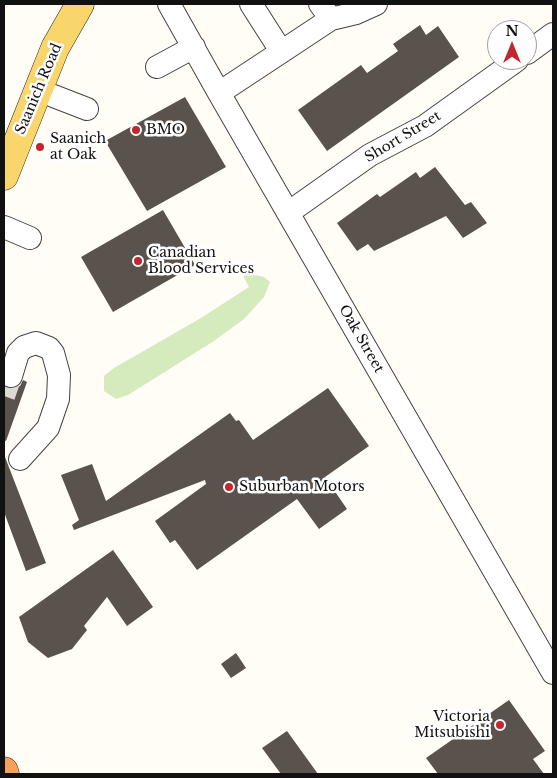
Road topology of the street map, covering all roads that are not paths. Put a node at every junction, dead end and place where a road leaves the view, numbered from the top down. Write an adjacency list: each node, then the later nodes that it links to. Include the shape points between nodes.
1 (80, 4): 12 (main road, Saanich Road, via 55,48)
2 (169, 4): 8 (street, Oak Street)
3 (251, 4): 9 (street)
4 (376, 4): 5 (street, via 356,13)
5 (325, 11): 9 (street)
6 (553, 34): 7 (street)
7 (537, 45)
8 (194, 47): 10 (street); 13 (street, Oak Street)
9 (282, 52): 13 (street)
10 (158, 67)
11 (503, 70): 16 (street, Short Street, via 425,126 370,155)
12 (38, 90): 14 (street); 15 (main road, Saanich Road)
13 (218, 93): 16 (street, Oak Street)
14 (87, 110)
15 (4, 176)
16 (288, 213): 21 (street, Oak Street)
17 (4, 227): 18 (street)
18 (30, 238)
19 (11, 376): 20 (street, via 18,353 24,347 36,343 53,353 59,375 58,399 48,428)
20 (20, 459)
21 (551, 664)

